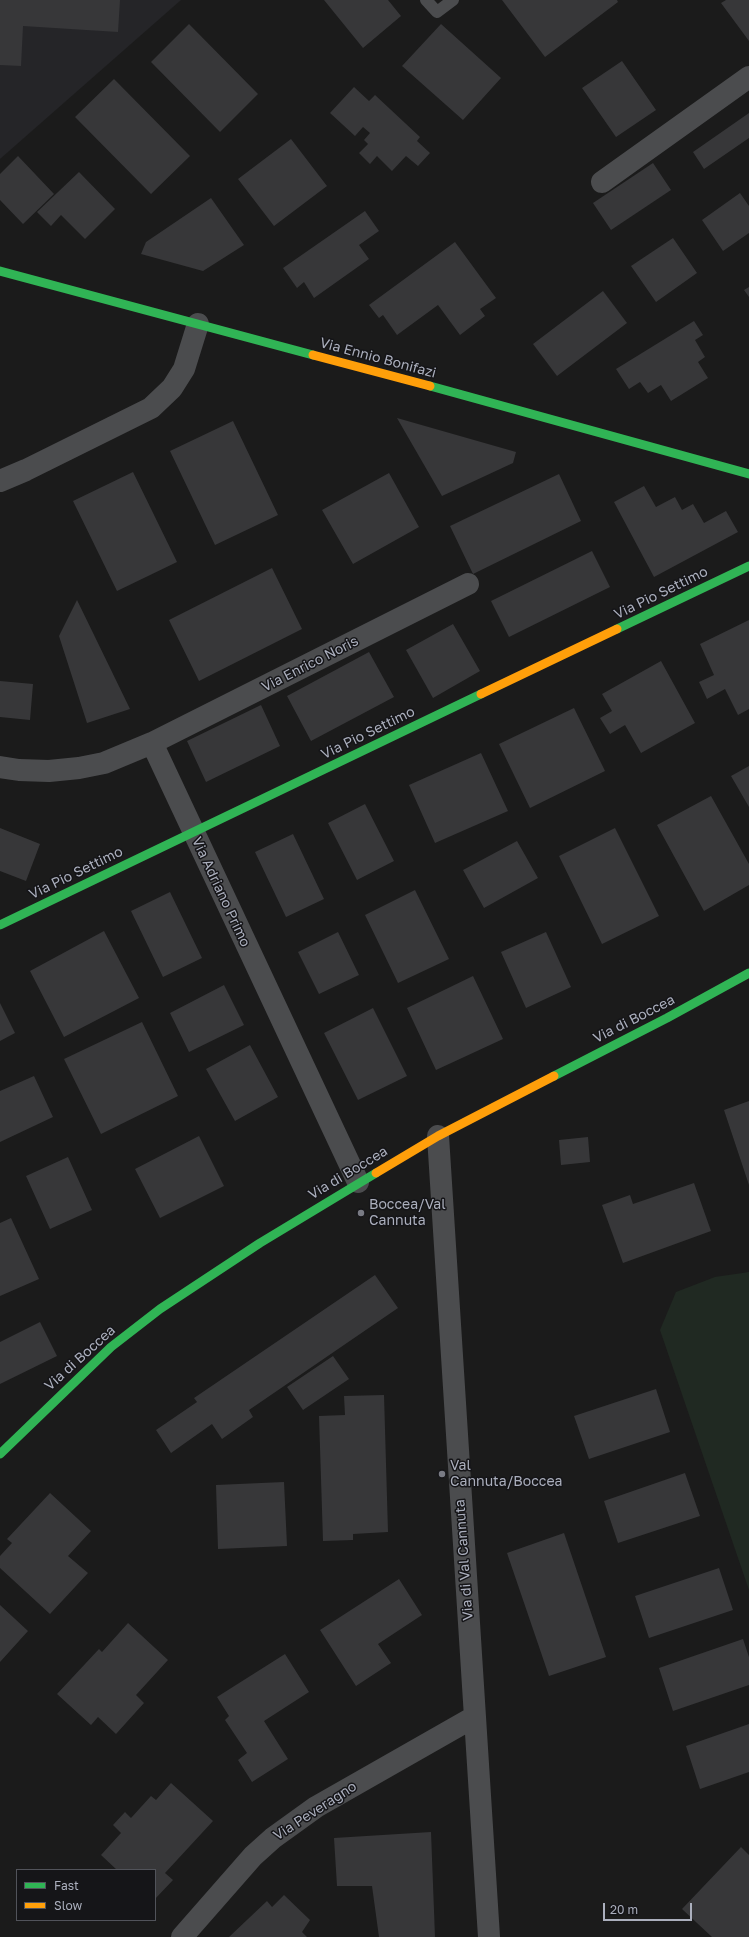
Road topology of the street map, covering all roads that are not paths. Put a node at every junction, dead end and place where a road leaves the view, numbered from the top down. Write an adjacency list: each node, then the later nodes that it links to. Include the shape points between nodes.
1 (426, 0): 2 (lane, via 437,12)
2 (453, 0)
3 (749, 77): 4 (street)
4 (602, 182)
5 (0, 270): 6 (street, Via Ennio Bonifazi)
6 (198, 324): 7 (street, Via Ennio Bonifazi); 8 (street, via 184,369 172,388 151,408)
7 (749, 474)
8 (0, 481)
9 (749, 566): 13 (street, Via Pio Settimo)
10 (468, 584): 11 (street, Via Enrico Noris)
11 (152, 743): 12 (street, via 104,763 79,768 49,771); 13 (street, Via Adriano Primo)
12 (0, 767)
13 (192, 832): 14 (street, Via Pio Settimo); 17 (street, Via Adriano Primo)
14 (0, 925)
15 (749, 973): 16 (street, Via di Boccea)
16 (438, 1136): 17 (street, Via di Boccea); 19 (street, Via di Val Cannuta)
17 (358, 1182): 18 (street, Via di Boccea, via 254,1247 137,1327 92,1363)
18 (1, 1451)
19 (474, 1717): 20 (street, Via Peveragno, via 316,1807 273,1838 253,1856); 21 (street, Via di Val Cannuta)
20 (182, 1937)
21 (489, 1937)

